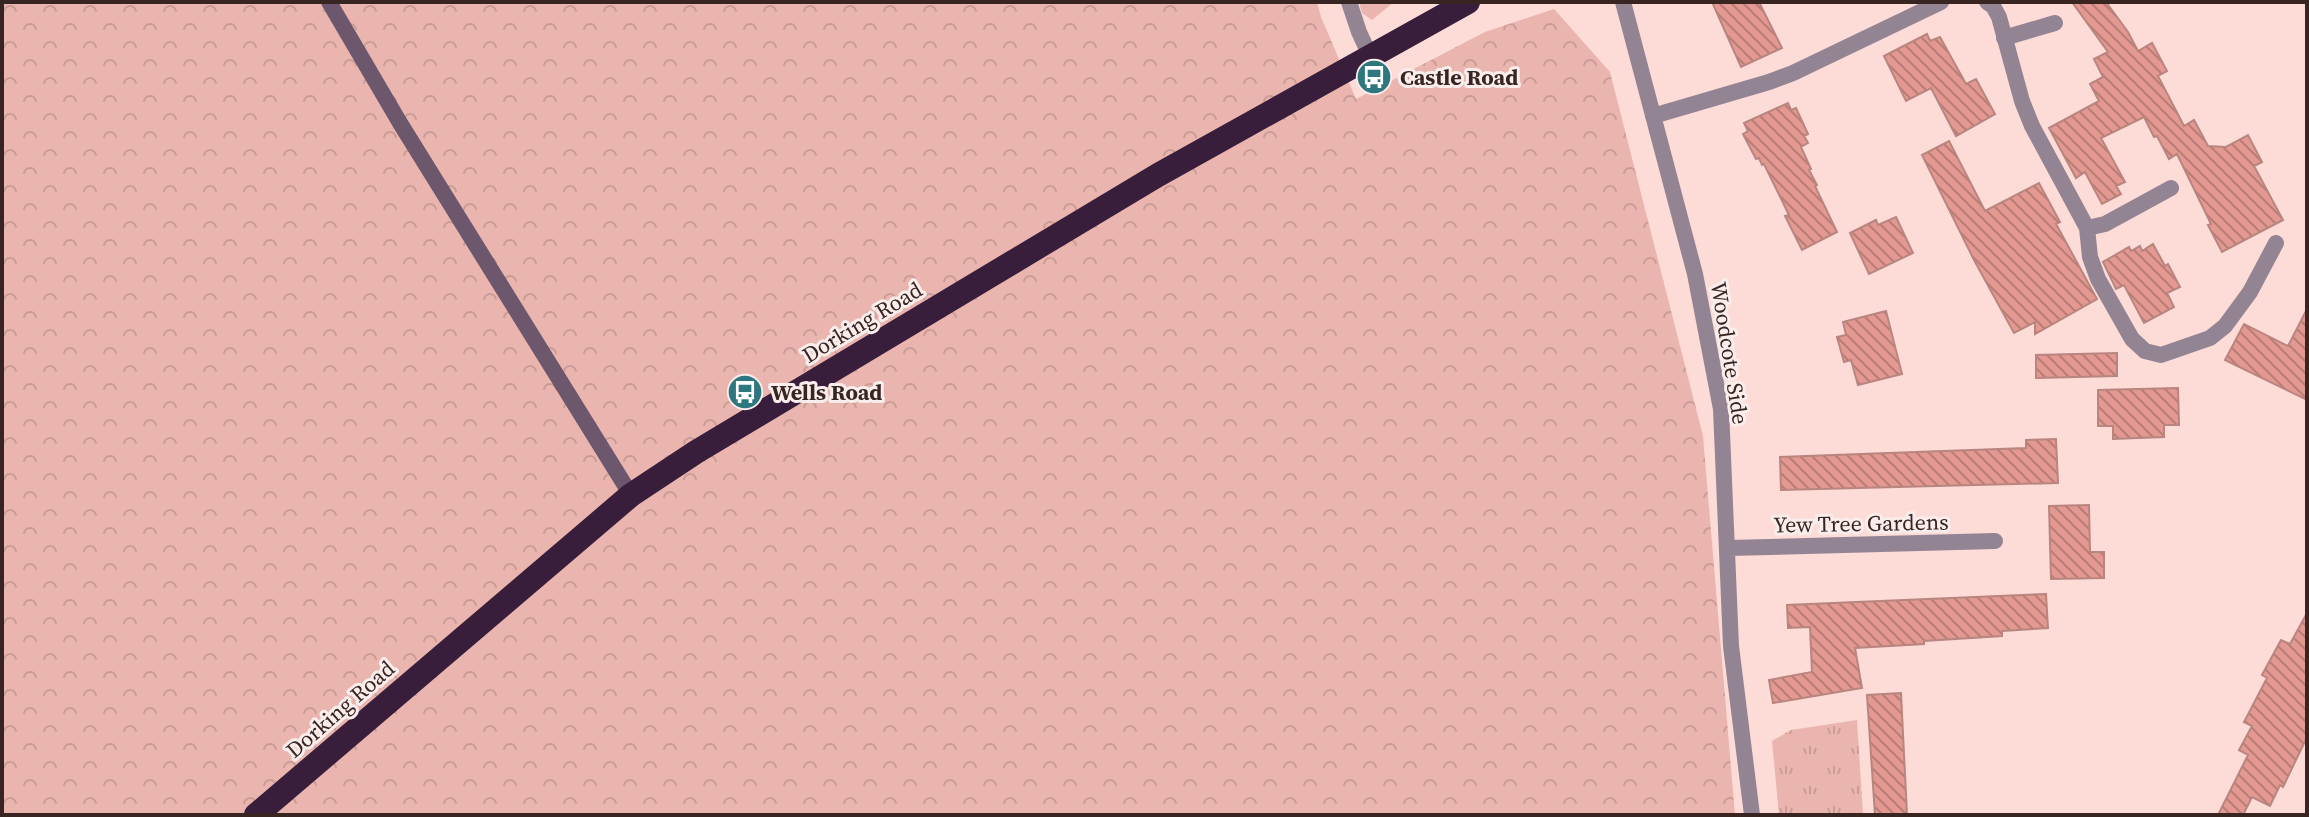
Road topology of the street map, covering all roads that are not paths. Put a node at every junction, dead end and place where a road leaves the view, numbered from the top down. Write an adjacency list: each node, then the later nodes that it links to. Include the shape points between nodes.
1 (329, 2): 14 (street)
2 (1349, 2): 9 (street)
3 (1468, 2): 9 (highway, Dorking Road)
4 (1623, 2): 10 (street, Woodcote Side)
5 (1941, 2): 10 (street, via 1769,82)
6 (1987, 2): 8 (street, via 1999,17)
7 (2055, 23): 8 (street)
8 (2004, 38): 12 (street, via 2032,126)
9 (1371, 58): 14 (highway, Dorking Road, via 1158,175)
10 (1653, 116): 16 (street, Woodcote Side, via 1695,274 1721,409)
11 (2171, 188): 12 (street, via 2105,224)
12 (2087, 228): 13 (street, via 2098,279 2132,339 2145,351 2161,355 2210,338 2225,326)
13 (2276, 243)
14 (631, 495): 17 (highway, Dorking Road)
15 (1995, 541): 16 (street, Yew Tree Gardens)
16 (1728, 548): 18 (street, Woodcote Side, via 1731,646)
17 (256, 815)
18 (1752, 815)

